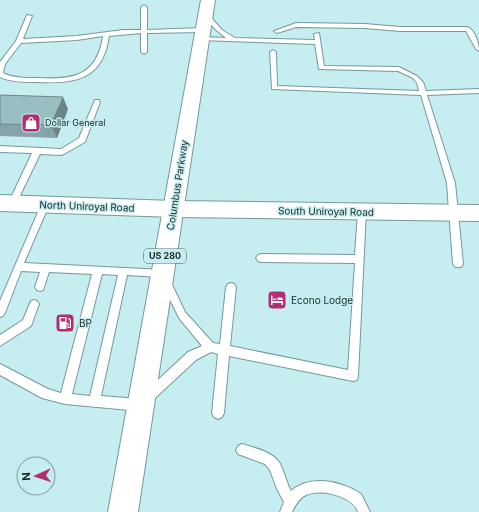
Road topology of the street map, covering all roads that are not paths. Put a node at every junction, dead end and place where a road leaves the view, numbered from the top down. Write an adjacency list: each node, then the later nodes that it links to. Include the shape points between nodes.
1 (144, 7): 4 (lane)
2 (29, 16): 8 (lane)
3 (204, 21): 4 (lane); 9 (lane); 9 (lane, via 224,35); 21 (main road, Columbus Parkway / US 280)
4 (144, 31): 7 (lane); 12 (lane)
5 (277, 31): 11 (lane, via 296,25 468,29)
6 (316, 34): 10 (lane)
7 (106, 35): 8 (lane); 8 (lane, via 100,58 91,69 80,77 67,80 24,79 0,74 2,64)
8 (19, 41)
9 (244, 41): 10 (lane)
10 (318, 42): 15 (lane, via 321,68 399,69 420,82)
11 (479, 49)
12 (144, 52)
13 (273, 52): 15 (lane, via 274,88)
14 (479, 91): 15 (lane)
15 (423, 93): 23 (lane, via 451,183)
16 (96, 102): 18 (lane, via 82,140 62,152)
17 (0, 149): 18 (lane)
18 (37, 151): 19 (lane)
19 (6, 203): 20 (main road, North Uniroyal Road)
20 (45, 205): 21 (main road, North Uniroyal Road); 28 (lane)
21 (174, 209): 22 (main road, South Uniroyal Road); 32 (main road, Columbus Parkway / US 280)
22 (362, 211): 23 (main road, South Uniroyal Road); 26 (lane)
23 (454, 213): 24 (main road, South Uniroyal Road); 27 (lane)
24 (479, 213)
25 (261, 258): 26 (lane)
26 (359, 259): 39 (lane, via 352,376)
27 (458, 264)
28 (18, 267): 29 (lane); 36 (lane)
29 (46, 268): 30 (lane); 33 (lane)
30 (98, 270): 31 (lane); 41 (lane)
31 (123, 272): 32 (lane); 42 (lane)
32 (162, 273): 38 (lane, via 179,310); 43 (main road, Columbus Parkway / US 280)
33 (40, 287)
34 (231, 287): 39 (lane)
35 (34, 304): 37 (lane, via 27,322)
36 (0, 313)
37 (0, 341)
38 (210, 347): 39 (lane); 43 (lane, via 192,356 155,389)
39 (224, 350): 44 (lane)
40 (0, 370): 41 (lane, via 46,394)
41 (65, 399): 42 (lane)
42 (94, 402): 43 (lane)
43 (141, 406): 47 (main road, Columbus Parkway / US 280)
44 (218, 413)
45 (242, 450): 46 (lane, via 269,460 275,467)
46 (288, 506): 48 (lane, via 305,489 322,487 343,491 356,498)
47 (123, 512)
48 (364, 512)

